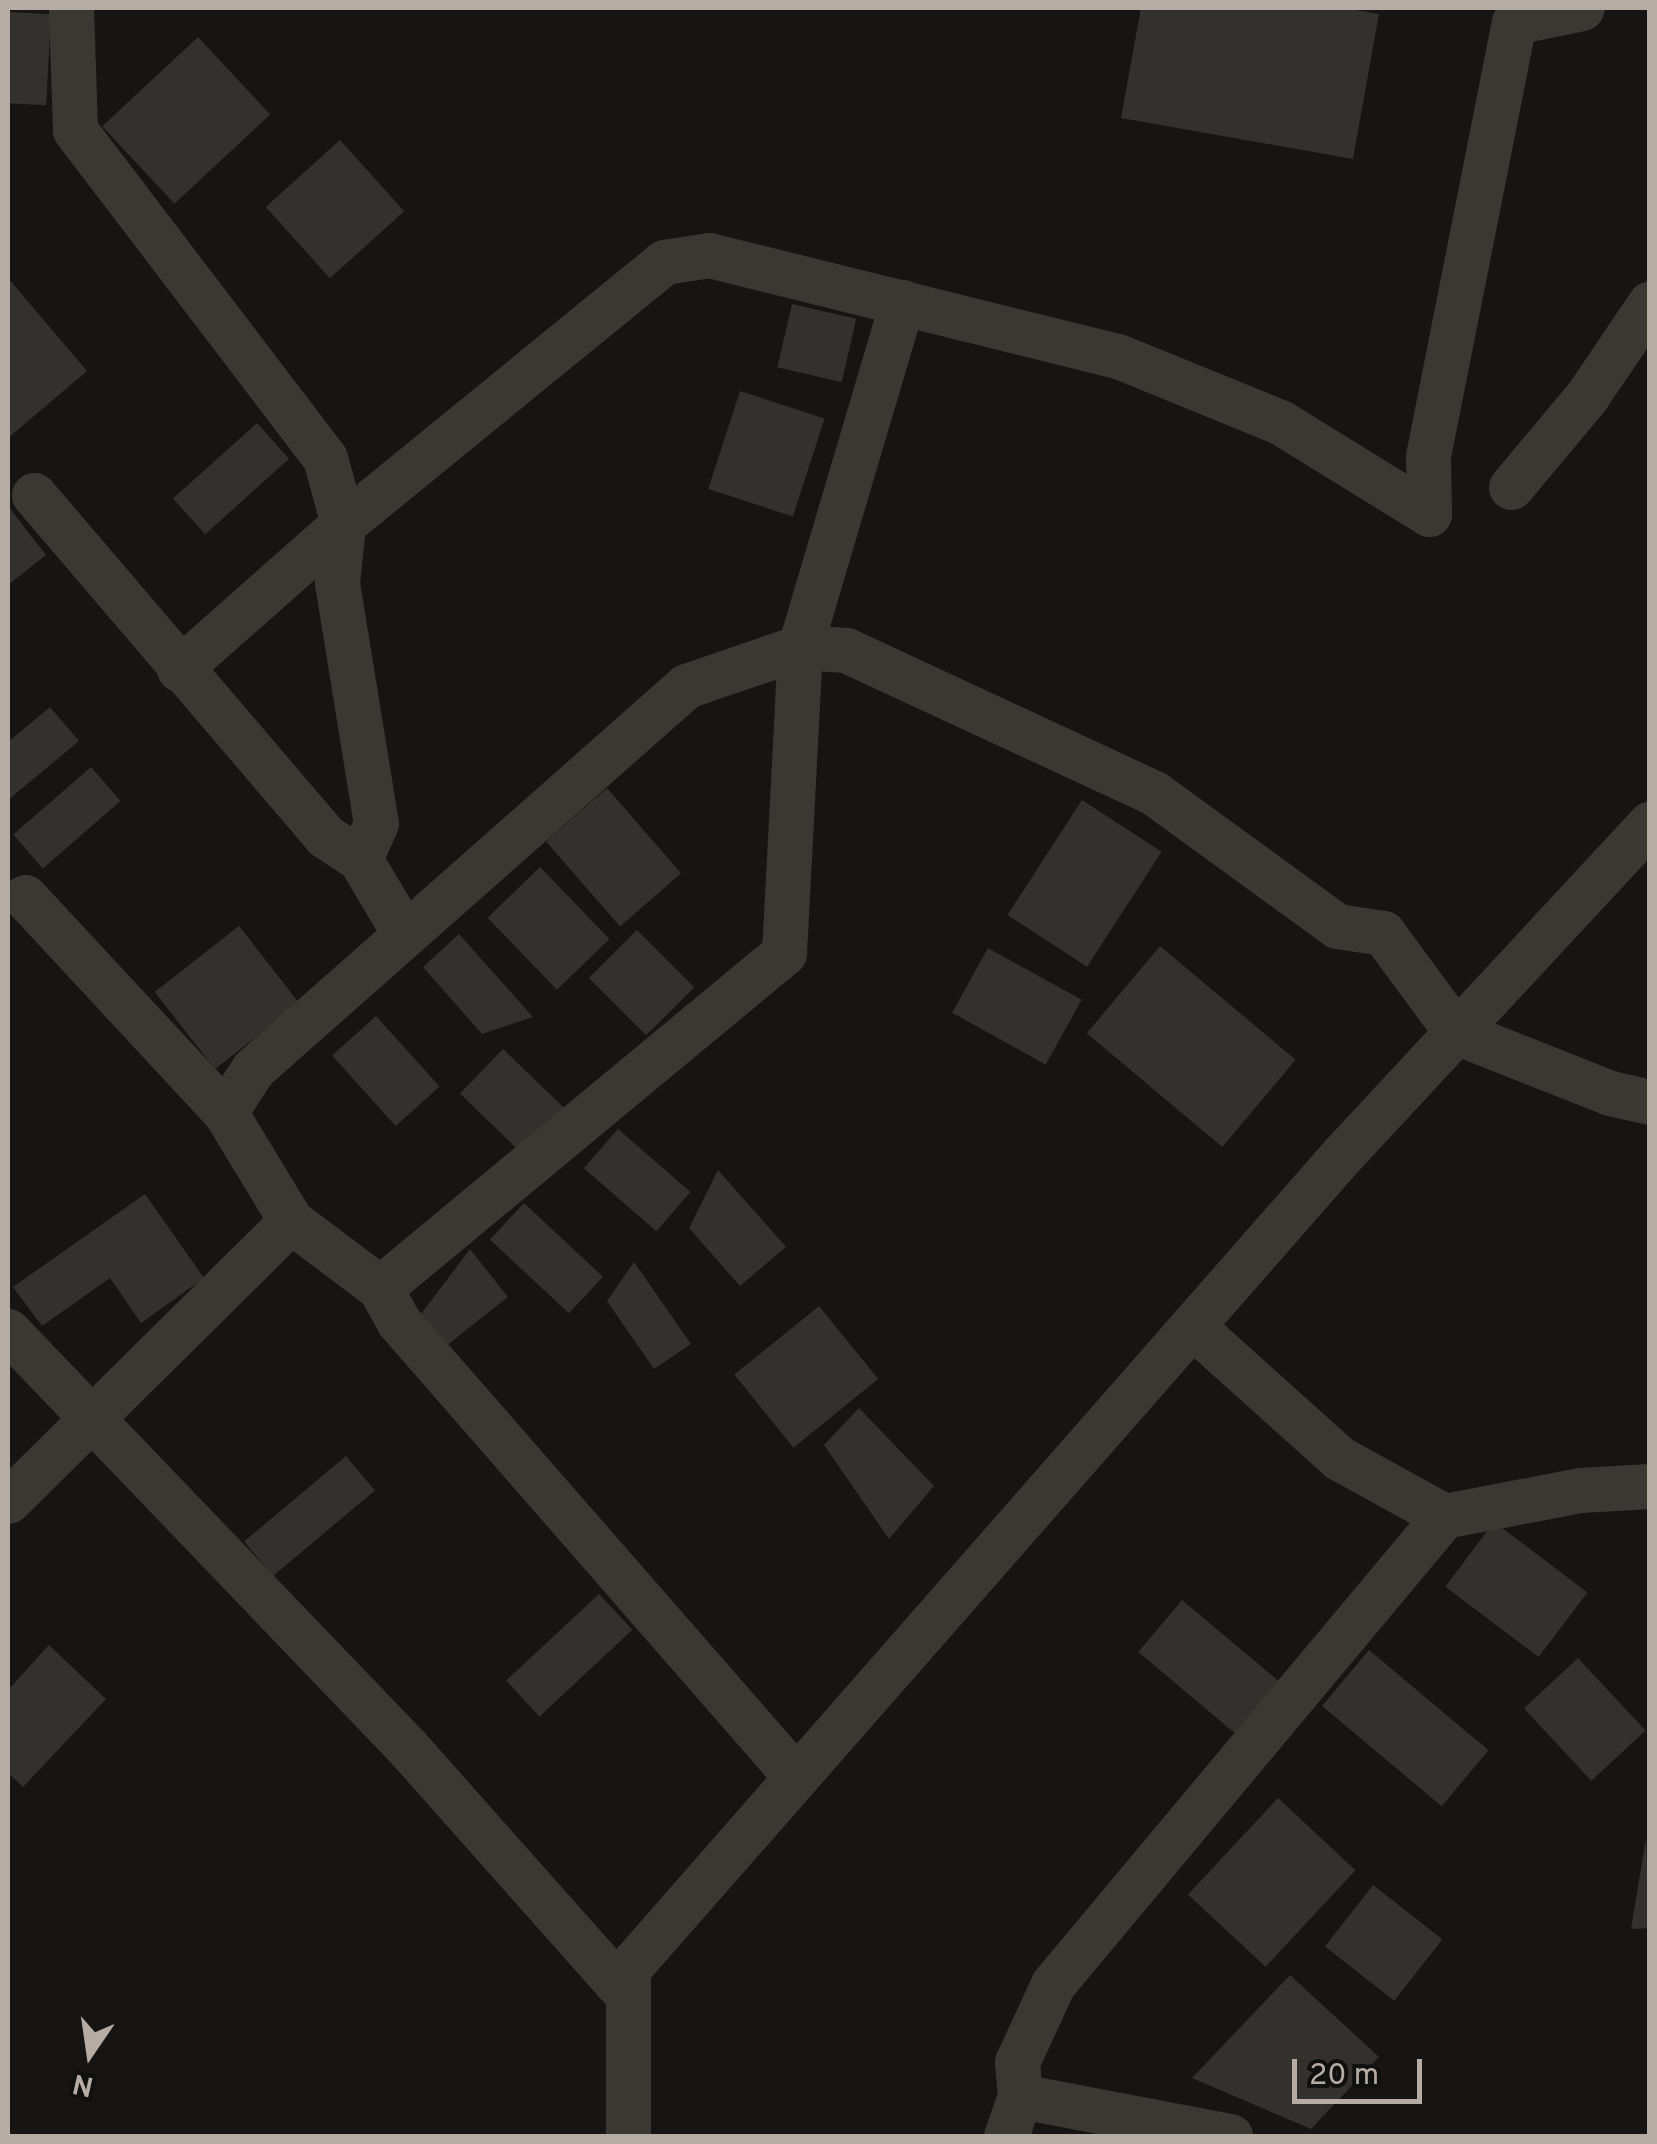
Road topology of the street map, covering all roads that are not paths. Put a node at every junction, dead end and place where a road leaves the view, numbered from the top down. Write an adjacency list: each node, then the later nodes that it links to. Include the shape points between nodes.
1 (71, 8): 7 (street, via 76,130 325,458)
2 (1582, 8): 3 (street, via 1514,22 1428,456 1429,514 1280,422 1118,356)
3 (902, 302): 7 (street, via 709,255 664,262); 8 (street)
4 (1650, 303): 5 (street, via 1587,396)
5 (1511, 487)
6 (34, 495): 9 (street)
7 (343, 524): 9 (street); 11 (street, via 337,584 376,823)
8 (800, 647): 13 (street, via 686,686); 14 (street, via 846,650 1154,794 1338,926 1383,933); 18 (street, via 784,953)
9 (180, 669): 11 (street, via 325,836)
10 (1649, 824): 14 (street)
11 (360, 859): 13 (street)
12 (25, 897): 16 (street)
13 (404, 934): 16 (street, via 253,1068)
14 (1456, 1032): 15 (street, via 1610,1093); 19 (street)
15 (1650, 1102)
16 (225, 1112): 17 (street)
17 (291, 1221): 18 (street); 21 (street)
18 (380, 1288): 25 (street, via 398,1321)
19 (1192, 1326): 24 (street, via 1340,1458); 25 (street)
20 (8, 1330): 21 (street)
21 (90, 1416): 23 (street); 26 (street, via 408,1748)
22 (1650, 1486): 24 (street, via 1580,1490)
23 (8, 1501)
24 (1444, 1516): 27 (street, via 1053,1984 1017,2062)
25 (796, 1777): 26 (street, via 628,1969)
26 (627, 1995): 28 (street)
27 (1013, 2116): 29 (street)
28 (628, 2136)
29 (1230, 2136)

